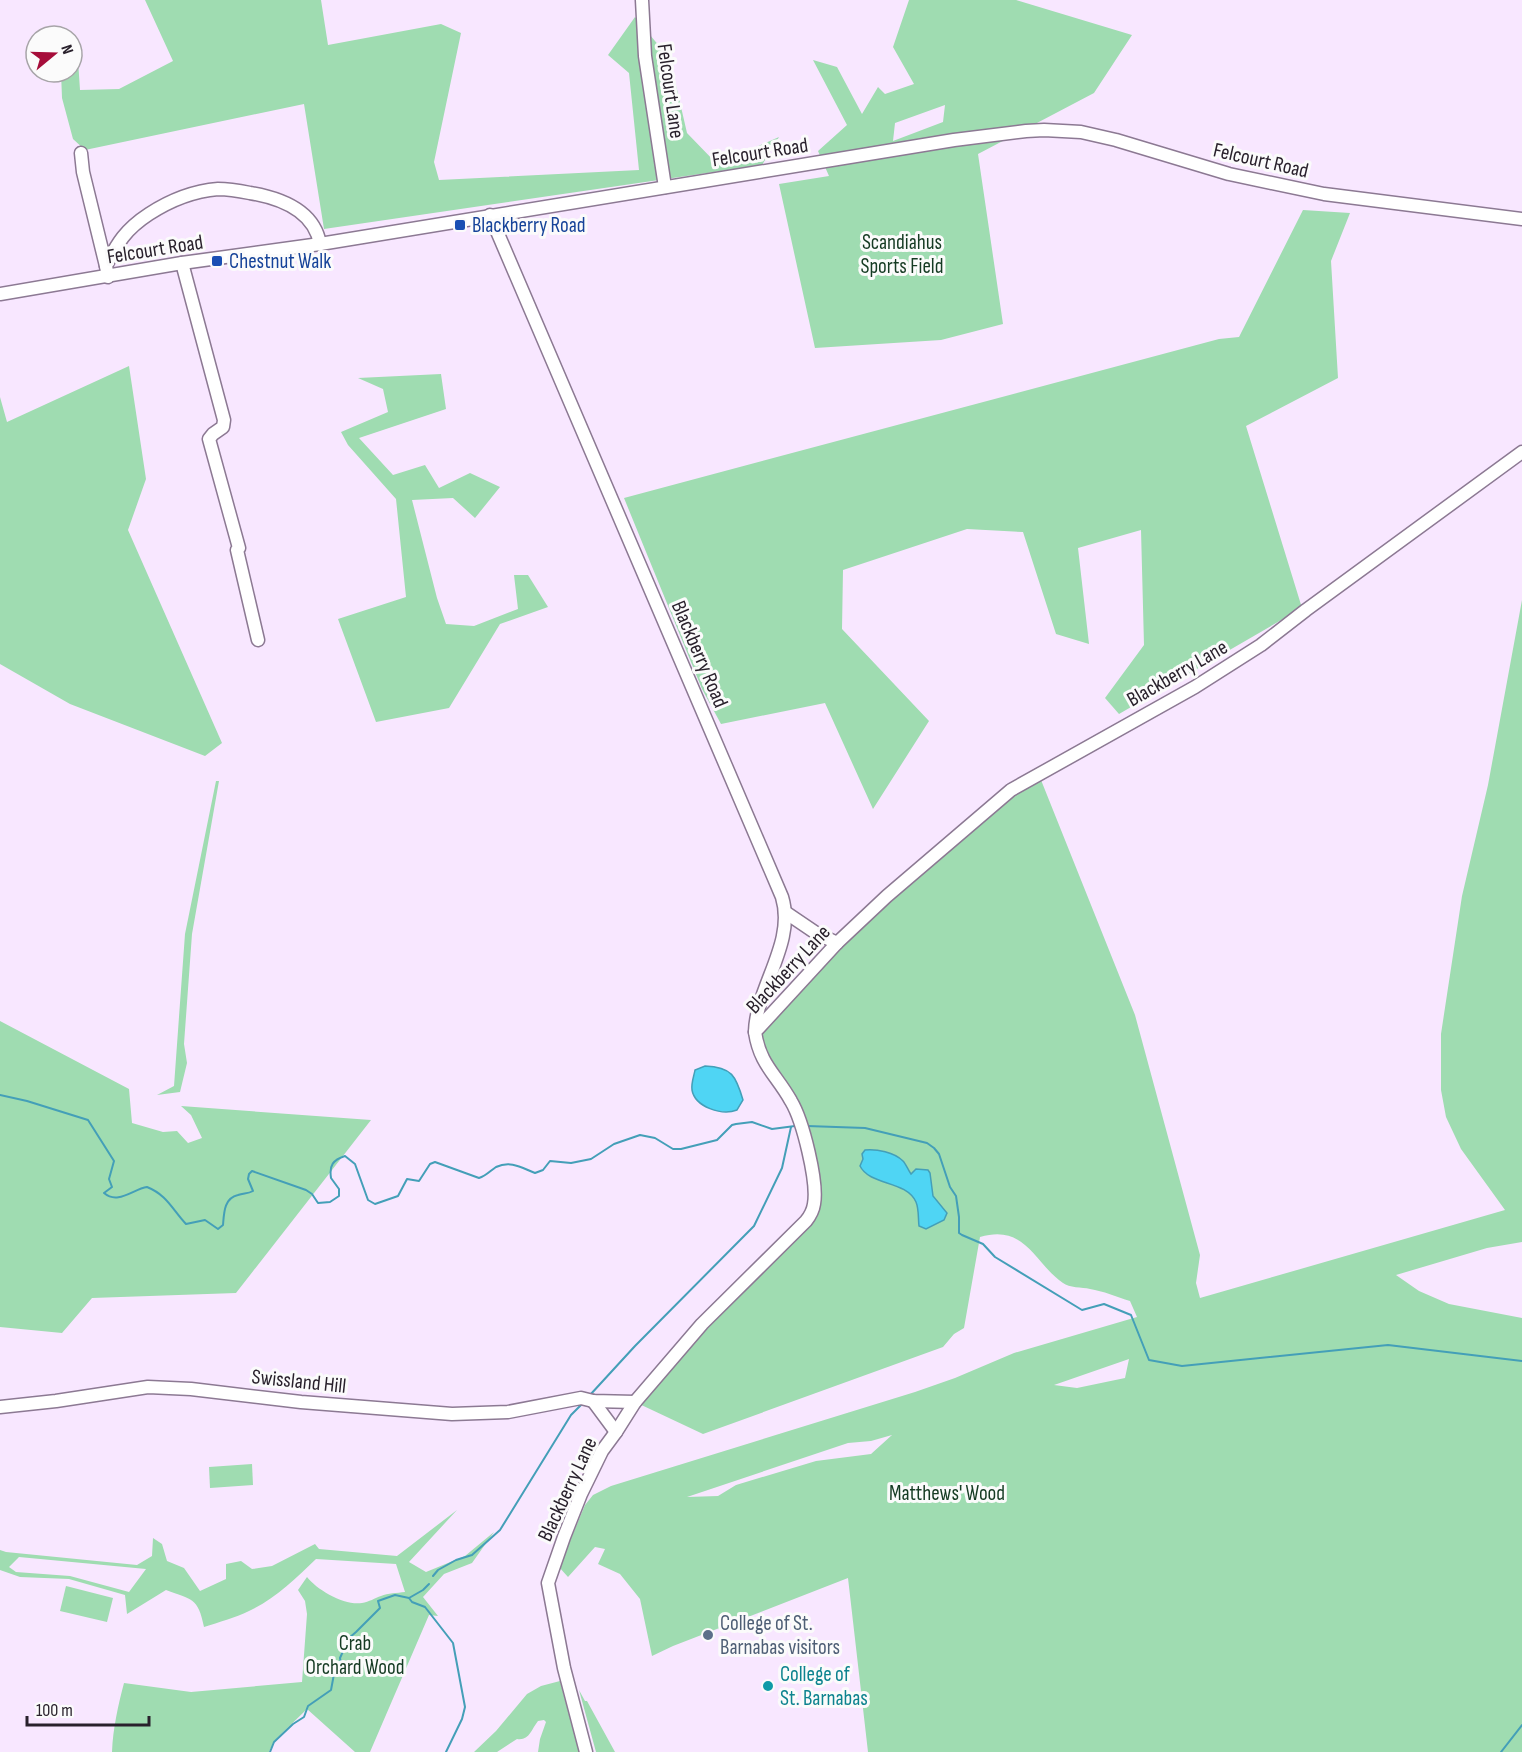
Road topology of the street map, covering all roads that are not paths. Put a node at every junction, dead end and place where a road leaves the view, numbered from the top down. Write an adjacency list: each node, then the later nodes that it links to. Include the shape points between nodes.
1 (642, 0): 3 (street, Felcourt Lane, via 645,56)
2 (81, 153): 8 (street)
3 (665, 188): 4 (street, Felcourt Road); 5 (street, Felcourt Road, via 954,140 1044,130 1108,138 1210,169 1324,194)
4 (489, 215): 6 (street, Felcourt Road); 12 (street, Blackberry Road, via 767,860)
5 (1522, 219)
6 (320, 244): 7 (street, Felcourt Road); 8 (street, via 308,219 284,202 270,196 219,189 176,199 130,228 119,240)
7 (182, 263): 8 (street, Felcourt Road); 11 (street, via 224,420 223,427 209,440 238,544)
8 (107, 272): 9 (street, Felcourt Road)
9 (0, 294)
10 (1522, 452): 13 (street, Blackberry Lane, via 1261,645 1195,687 1011,790)
11 (258, 640)
12 (785, 912): 13 (street); 14 (street, Blackberry Road)
13 (837, 943): 14 (street, Blackberry Lane)
14 (755, 1032): 16 (street, Blackberry Lane, via 764,1062 790,1099 800,1122 814,1207 806,1221 702,1324)
15 (593, 1401): 16 (street, Swissland Hill); 17 (street, Swissland Hill, via 581,1398 508,1412 452,1414 148,1387); 18 (street)
16 (635, 1402): 18 (street, Blackberry Lane)
17 (0, 1407)
18 (616, 1432): 19 (street, Blackberry Lane, via 581,1494 548,1583 564,1668)
19 (586, 1752)

